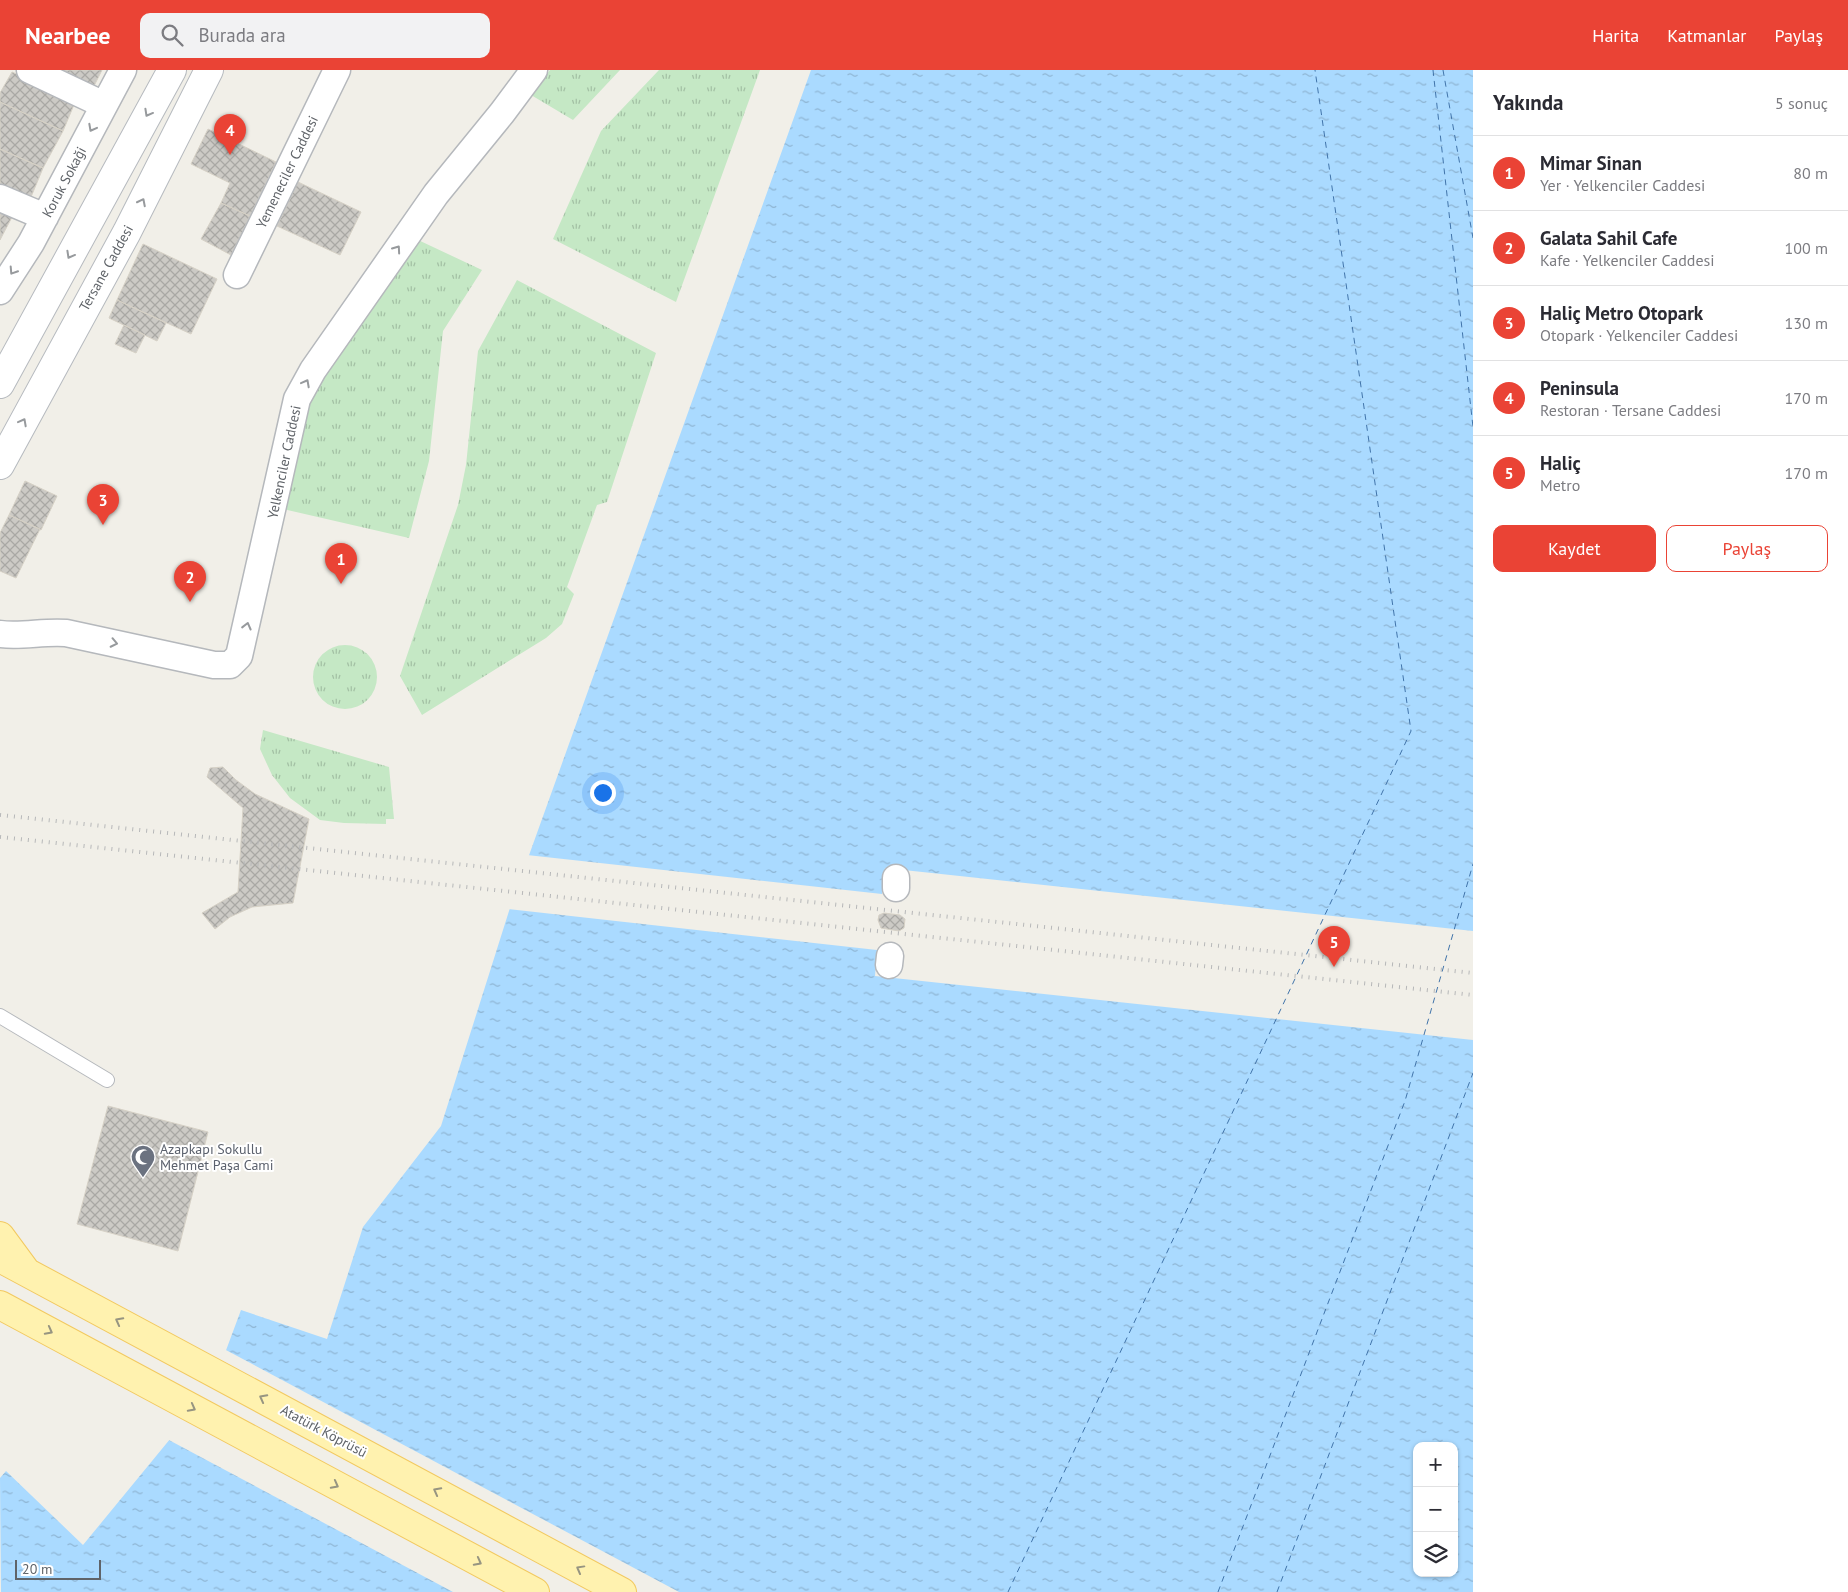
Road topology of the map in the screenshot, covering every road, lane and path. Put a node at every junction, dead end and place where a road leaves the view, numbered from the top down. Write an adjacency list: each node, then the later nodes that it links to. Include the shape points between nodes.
1 (30, 70): 7 (street)
2 (123, 70): 7 (street, Koruk Sokaği)
3 (172, 70): 12 (main road, one-way to 12)
4 (210, 70): 13 (main road, Tersane Caddesi, one-way to 4, via 127,232)
5 (337, 70): 10 (street, Yemeneciler Caddesi)
6 (534, 70): 14 (street, Yelkenciler Caddesi, one-way to 6, via 66,633 214,665 230,665 239,656 297,399 313,370 436,194)
7 (104, 105): 9 (street, Koruk Sokaği, one-way to 9)
8 (0, 198): 9 (street)
9 (45, 218): 11 (street, Koruk Sokaği, one-way to 11)
10 (237, 275)
11 (0, 291)
12 (0, 384)
13 (0, 465)
14 (0, 634)
15 (0, 1016): 16 (lane)
16 (108, 1080)
17 (0, 1236): 19 (main road)
18 (0, 1258): 19 (main road, Atatürk Köprüsü)
19 (26, 1271): 22 (main road, Atatürk Köprüsü, one-way to 19)
20 (2, 1308): 21 (main road, one-way to 21)
21 (535, 1592)
22 (622, 1592)

